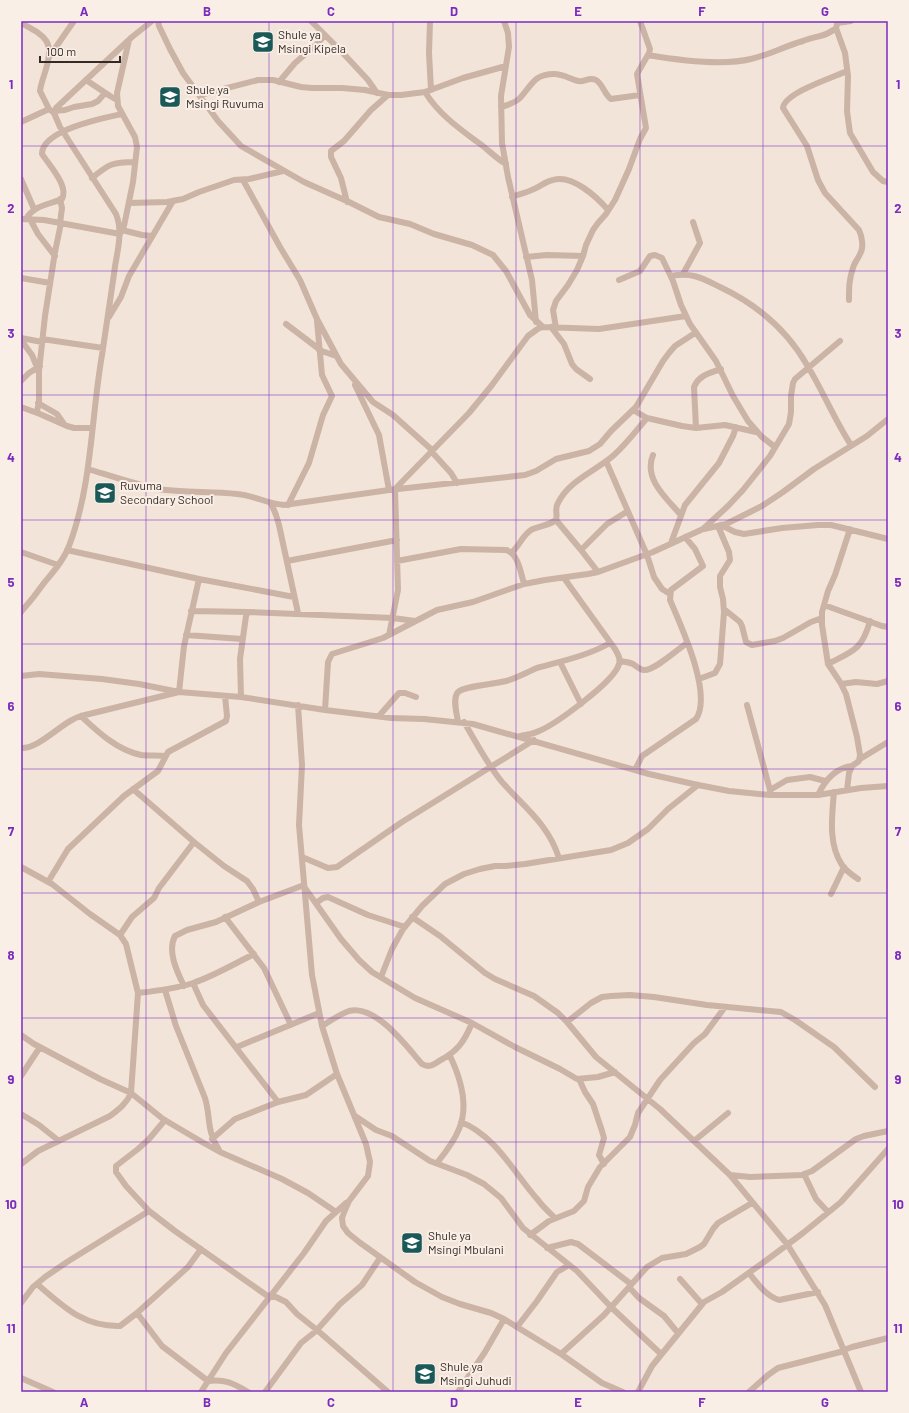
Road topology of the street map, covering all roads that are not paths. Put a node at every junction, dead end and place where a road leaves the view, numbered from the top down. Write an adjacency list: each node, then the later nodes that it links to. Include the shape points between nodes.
1 (74, 21): 14 (street)
2 (152, 21): 12 (street)
3 (158, 21): 22 (street, via 183,73)
4 (311, 21): 11 (street)
5 (430, 21): 19 (street)
6 (504, 21): 15 (street, via 509,47)
7 (640, 21): 13 (street, via 649,44)
8 (851, 21): 10 (street)
9 (21, 23): 14 (street, via 44,36 49,50)
10 (837, 24): 13 (street, via 828,34 804,40 766,55 734,62 683,60); 16 (street)
11 (325, 36): 18 (street, via 294,63); 21 (street)
12 (129, 40): 17 (street); 25 (street)
13 (648, 55): 24 (street, via 636,74)
14 (48, 58): 27 (street, via 40,90)
15 (506, 66): 19 (street); 26 (street)
16 (847, 72): 37 (street, via 850,133 873,172); 58 (street, via 802,90 786,101 783,108 807,146 823,191 861,234 862,251 850,276)
17 (86, 80): 20 (street); 27 (street)
18 (279, 82): 21 (street, via 312,88 340,87); 22 (street, via 258,80)
19 (428, 91): 23 (street); 32 (street, via 429,98 446,118)
20 (105, 93): 25 (street); 27 (street, via 92,104)
21 (377, 93): 23 (street)
22 (200, 95): 33 (street, via 218,121 241,146)
23 (388, 95): 41 (street, via 331,152)
24 (640, 95): 26 (street, via 611,99 596,80 590,78 579,81 554,74 540,76 530,84 520,98); 44 (street, via 646,128 630,169)
25 (117, 100): 28 (street)
26 (501, 108): 32 (street, via 502,143)
27 (52, 111): 29 (street); 30 (street)
28 (122, 114): 30 (street, via 93,120); 31 (street, via 135,137)
29 (21, 122)
30 (63, 131): 34 (street); 39 (street, via 42,150 42,154 60,181 64,193)
31 (135, 162): 34 (street, via 112,164); 42 (street)
32 (506, 164): 38 (street)
33 (283, 171): 36 (street); 41 (street)
34 (92, 178): 48 (street, via 116,214)
35 (21, 179): 43 (street)
36 (243, 180): 40 (street, via 234,180); 61 (street, via 298,275)
37 (888, 182)
38 (512, 197): 44 (street, via 554,179 563,178 589,192); 52 (street)
39 (60, 199): 43 (street); 47 (street)
40 (173, 201): 42 (street); 49 (street)
41 (347, 202): 62 (street, via 379,217 410,224 472,245 493,255 506,271)
42 (129, 203): 48 (street)
43 (34, 209): 45 (street)
44 (608, 210): 51 (street, via 593,230)
45 (25, 219): 47 (street); 50 (street)
46 (693, 222): 53 (street, via 700,243)
47 (60, 223): 48 (street); 50 (street)
48 (121, 232): 49 (street); 60 (street)
49 (152, 236): 60 (street)
50 (54, 256): 57 (street)
51 (583, 256): 52 (street); 65 (street, via 573,277 554,304)
52 (526, 257): 62 (street, via 532,280)
53 (683, 274): 54 (street); 74 (street, via 703,278 749,303 778,328)
54 (671, 276): 56 (street, via 664,260 655,255 650,256 640,271); 59 (street)
55 (21, 278): 57 (street)
56 (619, 280)
57 (50, 283): 69 (street)
58 (850, 300)
59 (686, 316): 65 (street, via 599,329); 66 (street)
60 (108, 317): 71 (street)
61 (317, 319): 72 (street); 73 (street)
62 (535, 321): 64 (street); 67 (street)
63 (286, 324): 72 (street)
64 (543, 327): 65 (street); 67 (street)
65 (553, 328): 78 (street, via 564,344 572,364)
66 (695, 333): 76 (street); 82 (street, via 668,353)
67 (531, 334): 93 (street, via 469,413)
68 (840, 340): 74 (street)
69 (42, 341): 70 (street); 71 (street); 75 (street)
70 (22, 342): 75 (street)
71 (103, 348): 88 (street)
72 (319, 349): 73 (street); 100 (street, via 322,375 332,396 323,415 309,463)
73 (336, 356): 77 (street)
74 (808, 366): 91 (street); 92 (street, via 793,383 789,424)
75 (38, 367): 79 (street); 80 (street)
76 (721, 369): 89 (street, via 705,375 696,383); 90 (street, via 733,396)
77 (352, 378): 93 (street, via 373,402 393,416); 98 (street, via 379,435)
78 (590, 379)
79 (21, 381)
80 (38, 403): 83 (street); 86 (street, via 57,414)
81 (21, 407): 83 (street)
82 (633, 410): 84 (street); 97 (street, via 604,440 589,451 556,458 525,475)
83 (37, 412): 86 (street)
84 (647, 418): 89 (street); 95 (street)
85 (888, 419): 91 (street)
86 (64, 424): 88 (street, via 74,428)
87 (736, 427): 89 (street, via 725,425); 90 (street); 102 (street, via 719,463 685,505)
88 (92, 428): 96 (street)
89 (696, 428)
90 (756, 432): 92 (street)
91 (851, 445): 104 (street, via 762,506)
92 (775, 447): 105 (street, via 743,490)
93 (431, 451): 97 (street); 98 (street, via 410,475)
94 (653, 455): 102 (street, via 650,471 653,479)
95 (606, 461): 101 (street); 103 (street, via 565,492 556,506)
96 (88, 469): 99 (street, via 158,489 237,494); 111 (street, via 82,502)
97 (457, 483): 98 (street)
98 (392, 489): 100 (street); 109 (street)
99 (271, 503): 100 (street); 116 (street, via 278,519)
100 (288, 505)
101 (628, 511): 112 (street, via 607,524); 115 (street)
102 (681, 515): 110 (street)
103 (556, 520): 112 (street); 114 (street, via 531,531)
104 (719, 526): 105 (street); 106 (street, via 744,534 818,525); 126 (street, via 730,560 720,576)
105 (703, 529): 107 (street)
106 (850, 529): 108 (street); 125 (street)
107 (685, 537): 110 (street); 123 (street, via 703,566 674,587)
108 (888, 539)
109 (397, 540): 116 (street); 117 (street)
110 (671, 543): 115 (street)
111 (68, 550): 118 (street); 121 (street)
112 (581, 550): 119 (street)
113 (21, 552): 118 (street)
114 (512, 552): 117 (street, via 461,549); 122 (street)
115 (646, 555): 119 (street); 123 (street, via 656,580 662,589)
116 (287, 561): 124 (street)
117 (397, 561): 131 (street, via 398,590)
118 (58, 565): 128 (street)
119 (598, 572): 120 (street)
120 (564, 578): 122 (street); 140 (street)
121 (199, 579): 124 (street); 127 (street)
122 (524, 584): 133 (street, via 473,602 437,610)
123 (670, 594): 139 (street)
124 (294, 597): 130 (street)
125 (824, 605): 132 (street); 134 (street)
126 (724, 609): 132 (street, via 740,622 746,642 752,645 783,638); 145 (street, via 720,664 715,673)
127 (191, 611): 129 (street); 136 (street)
128 (21, 612)
129 (248, 612): 130 (street); 138 (street)
130 (298, 613): 131 (street)
131 (393, 618): 133 (street); 137 (street)
132 (822, 618): 143 (street)
133 (415, 621): 137 (street)
134 (870, 621): 135 (street); 143 (street, via 866,634 858,646)
135 (888, 626)
136 (186, 635): 138 (street); 148 (street)
137 (389, 635): 155 (street, via 330,656)
138 (242, 639): 150 (street)
139 (687, 643): 141 (street, via 646,670); 145 (street)
140 (610, 644): 141 (street); 142 (street)
141 (620, 661): 152 (street, via 613,674)
142 (560, 662): 152 (street); 158 (street, via 507,681 459,691 455,702)
143 (828, 664): 147 (street)
144 (21, 676): 148 (street, via 39,674 102,679)
145 (699, 679): 167 (street, via 702,706 696,719 642,756)
146 (888, 681): 147 (street, via 877,684)
147 (841, 684): 164 (street, via 857,737)
148 (179, 692): 149 (street); 156 (street)
149 (225, 696): 150 (street); 163 (street, via 225,722 173,749)
150 (241, 697): 153 (street)
151 (416, 697): 157 (street, via 399,693)
152 (581, 704): 159 (street, via 546,728)
153 (298, 705): 155 (street); 177 (street, via 302,765 299,825)
154 (748, 705): 173 (street)
155 (325, 710): 157 (street)
156 (81, 716): 162 (street, via 30,746); 163 (street, via 102,736 132,752)
157 (379, 716): 158 (street)
158 (461, 722): 159 (street); 166 (street)
159 (520, 736): 160 (street)
160 (534, 740): 166 (street); 167 (street)
161 (888, 742): 164 (street)
162 (21, 748)
163 (166, 756): 171 (street, via 158,771)
164 (860, 759): 165 (street)
165 (852, 766): 168 (street, via 835,772); 172 (street)
166 (491, 767): 177 (street, via 402,822 337,867 328,868); 178 (street, via 546,830)
167 (635, 770): 169 (street)
168 (825, 781): 173 (street, via 810,777 787,780); 175 (street)
169 (698, 785): 173 (street, via 730,791); 178 (street, via 628,843 611,850)
170 (888, 786): 172 (street)
171 (133, 789): 176 (street); 182 (street, via 68,849)
172 (847, 790): 174 (street)
173 (770, 792): 175 (street)
174 (834, 792): 175 (street); 180 (street, via 831,821 834,845)
175 (818, 795)
176 (194, 842): 185 (street, via 247,881); 190 (street, via 154,898 132,917)
177 (302, 857): 183 (street)
178 (559, 858): 188 (street, via 495,866 464,874 445,884)
179 (21, 867): 182 (street)
180 (844, 867): 181 (street); 184 (street)
181 (858, 879)
182 (48, 882): 190 (street)
183 (305, 886): 185 (street); 186 (street); 198 (street, via 312,975)
184 (830, 894)
185 (259, 902): 187 (street)
186 (316, 903): 189 (street, via 328,897 368,915); 192 (street, via 348,949 372,972)
187 (225, 917): 191 (street); 194 (street, via 175,936 172,944 175,964)
188 (412, 917): 189 (street); 199 (street, via 485,973 534,996)
189 (405, 927): 192 (street, via 392,949)
190 (120, 935): 196 (street, via 126,944)
191 (254, 954): 193 (street); 201 (street, via 271,981)
192 (381, 977): 200 (street, via 422,1002)
193 (193, 983): 194 (street); 205 (street, via 203,1005)
194 (184, 986): 195 (street)
195 (165, 990): 196 (street); 221 (street, via 176,1026 207,1103)
196 (138, 993): 212 (street)
197 (725, 1007): 199 (street, via 654,997 611,996 602,997 591,1003); 211 (street, via 781,1012 790,1016 834,1047); 213 (street, via 705,1034 660,1080)
198 (319, 1013): 201 (street); 202 (street)
199 (567, 1022): 207 (street, via 591,1051)
200 (472, 1023): 206 (street, via 458,1049); 210 (street)
201 (291, 1025): 205 (street)
202 (322, 1026): 206 (street, via 350,1011 361,1011 392,1030 427,1067); 208 (street)
203 (21, 1035): 204 (street)
204 (40, 1047): 209 (street); 212 (street)
205 (237, 1047): 214 (street)
206 (450, 1056): 219 (street, via 462,1092)
207 (615, 1072): 210 (street); 213 (street)
208 (337, 1074): 214 (street, via 308,1094); 217 (street)
209 (21, 1076)
210 (579, 1080): 228 (street, via 593,1104 602,1131 604,1138 600,1155)
211 (874, 1087)
212 (131, 1093): 218 (street); 222 (street, via 125,1104 115,1113)
213 (647, 1099): 223 (street); 228 (street, via 638,1113 630,1137)
214 (278, 1102): 221 (street, via 235,1119)
215 (728, 1113): 223 (street)
216 (21, 1114): 222 (street)
217 (355, 1116): 226 (street); 231 (street, via 368,1150 369,1170 368,1176)
218 (165, 1120): 225 (street); 233 (street, via 149,1139 115,1168 126,1186)
219 (461, 1122): 226 (street, via 452,1142); 236 (street, via 481,1133 492,1144 537,1200)
220 (888, 1131): 229 (street, via 856,1139 812,1172)
221 (212, 1139): 225 (street)
222 (58, 1141): 227 (street, via 38,1151)
223 (694, 1141): 230 (street)
224 (888, 1149): 235 (street, via 841,1202)
225 (220, 1152): 234 (street, via 282,1179)
226 (437, 1163): 237 (street, via 484,1184 501,1198)
227 (21, 1164)
228 (604, 1164): 236 (street, via 596,1173 579,1207)
229 (804, 1174): 230 (street, via 750,1177); 235 (street, via 816,1199)
230 (730, 1175): 232 (street)
231 (349, 1201): 234 (street); 241 (street, via 342,1218 343,1226 348,1233)
232 (752, 1203): 238 (street); 246 (street, via 718,1223 700,1248 653,1262)
233 (149, 1211): 240 (street); 245 (street)
234 (336, 1212): 248 (street, via 326,1221)
235 (828, 1212): 238 (street)
236 (555, 1218): 237 (street)
237 (530, 1235): 239 (street)
238 (787, 1244): 243 (street); 247 (street)
239 (547, 1248): 242 (street); 246 (street, via 563,1243 578,1244)
240 (201, 1249): 248 (street); 252 (street, via 188,1267)
241 (380, 1258): 253 (street, via 442,1297); 255 (street, via 362,1284)
242 (569, 1265): 251 (street); 254 (street, via 557,1272)
243 (749, 1273): 247 (street, via 774,1299); 250 (street)
244 (680, 1279): 250 (street)
245 (36, 1284): 249 (street); 252 (street, via 67,1311 97,1324 120,1326)
246 (630, 1286): 251 (street); 256 (street, via 639,1298 664,1316)
247 (818, 1292): 258 (street)
248 (269, 1298): 255 (street, via 276,1297 286,1302); 262 (street, via 226,1353)
249 (21, 1303)
250 (702, 1304): 256 (street)
251 (612, 1308): 259 (street); 260 (street)
252 (137, 1313): 262 (street, via 162,1346)
253 (504, 1319): 254 (street); 268 (street)
254 (517, 1327): 259 (street)
255 (317, 1330): 266 (street, via 301,1344); 267 (street)
256 (678, 1333): 260 (street)
257 (888, 1338): 258 (street, via 867,1342)
258 (844, 1351): 271 (street, via 778,1368); 272 (street)
259 (561, 1354): 269 (street, via 602,1383)
260 (661, 1354): 270 (street)
261 (21, 1378): 263 (street)
262 (208, 1381): 264 (street); 265 (street, via 225,1380)
263 (53, 1392)
264 (201, 1392)
265 (248, 1392)
266 (265, 1392)
267 (388, 1392)
268 (458, 1392)
269 (623, 1392)
270 (638, 1392)
271 (749, 1392)
272 (861, 1392)

